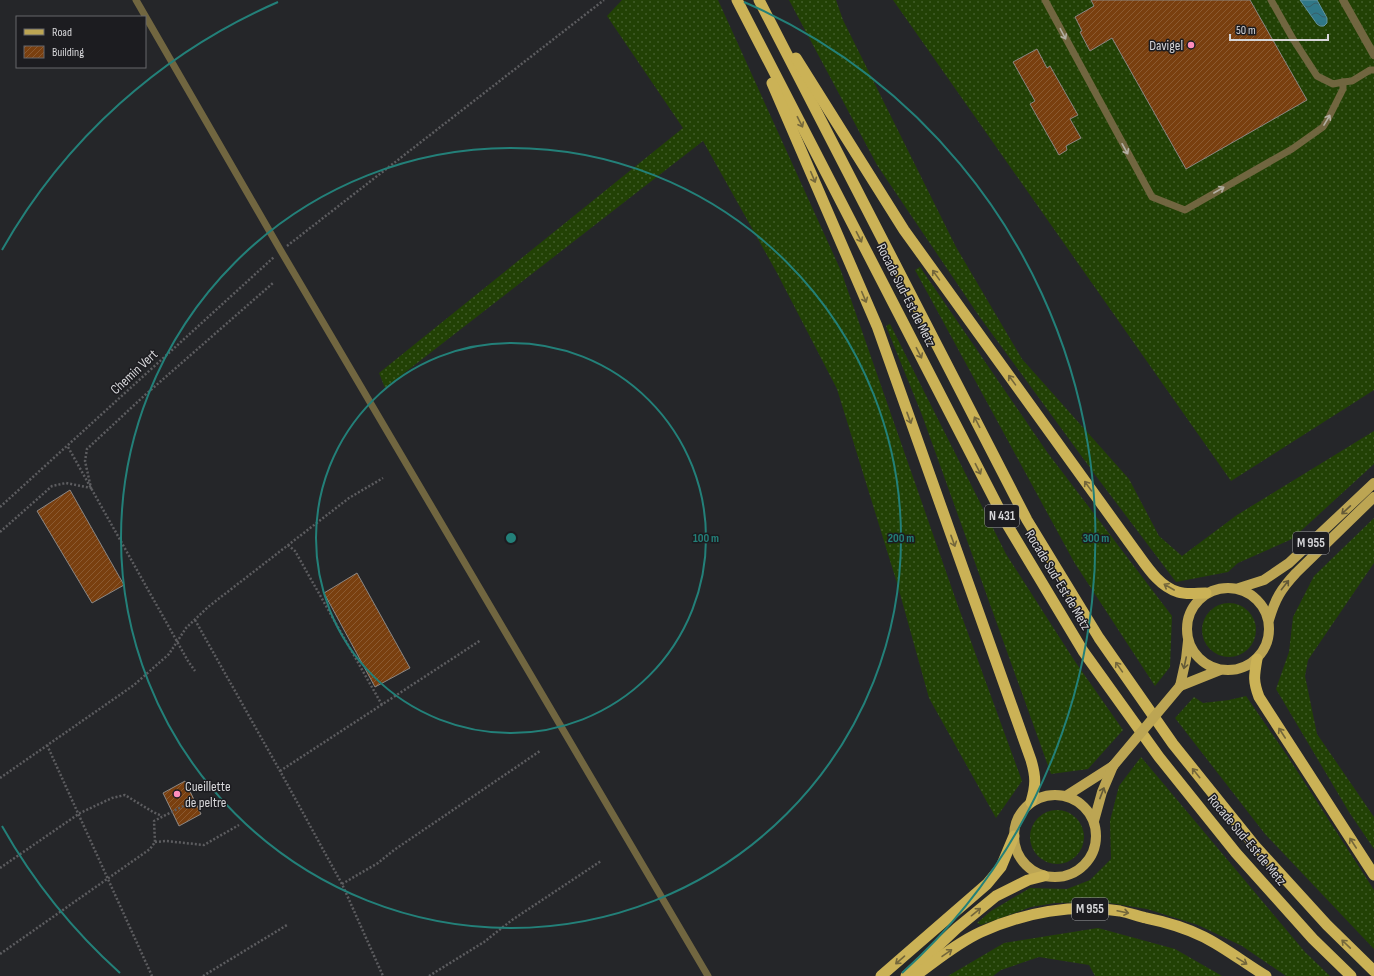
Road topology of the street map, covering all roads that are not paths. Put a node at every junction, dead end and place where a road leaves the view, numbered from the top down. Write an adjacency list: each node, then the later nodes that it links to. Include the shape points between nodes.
1 (136, 0): 7 (lane)
2 (737, 0): 23 (highway, one-way to 23, via 877,326 1031,760 1035,775 1035,789); 34 (highway, Rocade Sud-Est de Metz / N 431, one-way to 34, via 1008,526 1082,651 1158,757 1236,853 1313,939)
3 (760, 0): 15 (highway, one-way to 3, via 1179,592 1169,588 1159,581 1134,549 904,230); 28 (highway, Rocade Sud-Est de Metz / N 431, one-way to 3, via 1327,925 1255,846 1173,744 1099,638 1027,520)
4 (1045, 0): 11 (lane, one-way to 11, via 1152,197 1185,210 1292,149 1323,127 1343,89)
5 (1271, 0): 11 (lane, via 1317,76 1333,84)
6 (1343, 0): 9 (street)
7 (145, 16)
8 (146, 17): 29 (lane)
9 (1374, 55)
10 (1374, 70): 11 (lane, via 1352,81)
11 (1343, 82)
12 (1374, 483): 14 (main road, M 955, one-way to 14, via 1289,563 1264,580)
13 (1374, 497): 16 (main road, M 955, one-way to 13, via 1278,595 1296,572)
14 (1239, 588): 15 (main road, via 1216,588); 16 (main road, via 1258,600)
15 (1206, 593): 17 (main road, via 1196,602 1189,614)
16 (1269, 620): 18 (main road, via 1268,641)
17 (1188, 641): 19 (main road, via 1195,654 1206,664); 20 (main road, one-way to 20)
18 (1257, 659): 19 (main road, via 1246,667); 26 (highway, one-way to 18, via 1259,697 1254,685)
19 (1220, 670): 20 (main road)
20 (1180, 686): 21 (main road, bridge)
21 (1114, 766): 22 (main road); 24 (main road, one-way to 21, via 1102,792)
22 (1066, 796): 23 (main road, via 1044,796); 24 (main road, via 1083,805)
23 (1031, 802): 25 (main road, via 1018,817)
24 (1094, 821): 27 (main road, via 1096,841 1089,860 1082,867 1064,876)
25 (1014, 836): 27 (main road, via 1016,849 1023,861 1032,870); 30 (highway, one-way to 30, via 1001,867 987,884)
26 (1374, 875)
27 (1044, 876): 31 (highway, one-way to 27, via 996,896 1028,880)
28 (1374, 971)
29 (708, 976)
30 (881, 976)
31 (906, 976)
32 (915, 976): 33 (highway, M 955, one-way to 33, via 960,944 1006,922 1033,914 1081,909 1120,911 1167,923 1204,937)
33 (1266, 976)
34 (1351, 976)

